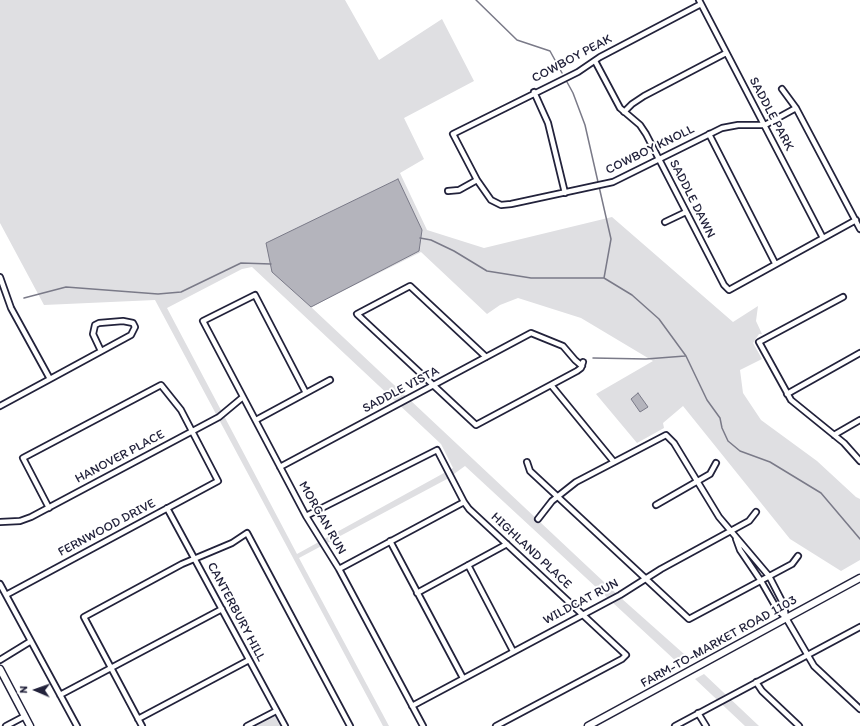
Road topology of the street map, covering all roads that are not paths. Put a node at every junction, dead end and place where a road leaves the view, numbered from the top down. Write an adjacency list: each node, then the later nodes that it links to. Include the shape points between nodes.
1 (700, 2): 2 (street, SADDLE PARK); 3 (street, COWBOY PEAK)
2 (726, 53): 7 (street, via 644,96); 8 (street, SADDLE PARK)
3 (595, 61): 5 (street, COWBOY PEAK, via 578,72); 7 (street, SADDLE DAWN, via 617,104)
4 (782, 89): 6 (street)
5 (534, 92): 9 (street, COWBOY PEAK); 14 (street, via 548,123)
6 (796, 108): 8 (street, COWBOY KNOLL); 16 (street)
7 (624, 112): 11 (street, SADDLE DAWN, via 643,129)
8 (765, 125): 10 (street, COWBOY KNOLL, via 738,125); 19 (street, SADDLE PARK)
9 (453, 134): 12 (street, COWBOY KNOLL)
10 (709, 134): 11 (street, COWBOY KNOLL); 20 (street)
11 (659, 160): 14 (street, COWBOY KNOLL, via 613,182); 15 (street, SADDLE DAWN)
12 (477, 180): 13 (street, via 459,190); 14 (street, COWBOY KNOLL, via 491,200 501,205)
13 (448, 191)
14 (565, 193)
15 (686, 212): 17 (street); 20 (street, SADDLE DAWN, via 729,290)
16 (856, 220): 18 (street); 19 (street)
17 (665, 222)
18 (860, 229)
19 (823, 238): 20 (street)
20 (775, 263)
21 (0, 277): 26 (street, via 11,308)
22 (843, 297): 31 (street, via 759,342)
23 (101, 351): 23 (street, via 131,335 133,323 123,321 95,325 93,334); 26 (street)
24 (860, 353): 31 (street)
25 (486, 357): 28 (street, SADDLE VISTA); 28 (street, via 410,286 357,314); 29 (street, SADDLE VISTA, via 531,333 563,346 575,360 583,364 577,371)
26 (50, 379): 33 (street)
27 (330, 380): 30 (street)
28 (434, 385): 29 (street, via 476,425); 42 (street, SADDLE VISTA)
29 (551, 385): 40 (street)
30 (306, 393): 32 (street, MORGAN RUN, via 255,295 203,321); 34 (street)
31 (788, 394): 37 (street, via 800,408)
32 (243, 397): 34 (street, MORGAN RUN); 36 (street, HANOVER PLACE, via 221,416)
33 (0, 406)
34 (256, 420): 42 (street, MORGAN RUN)
35 (860, 420): 37 (street)
36 (192, 431): 47 (street, HANOVER PLACE); 47 (street, via 174,400 161,385 23,458); 48 (street, FERNWOOD DRIVE, via 218,481)
37 (834, 435): 38 (street)
38 (860, 461)
39 (527, 462): 44 (street, via 530,471)
40 (614, 462): 43 (street, via 666,435 674,442); 44 (street, via 576,482)
41 (716, 463): 43 (street, via 710,474)
42 (280, 467): 50 (street, MORGAN RUN)
43 (698, 482): 46 (street); 53 (street)
44 (557, 497): 51 (street); 63 (street)
45 (464, 502): 50 (street, HIGHLAND PLACE, via 437,450); 55 (street); 56 (street, HIGHLAND PLACE)
46 (656, 505)
47 (49, 508): 52 (street, HANOVER PLACE, via 20,522)
48 (167, 508): 58 (street, CANTERBURY HILL); 67 (street, FERNWOOD DRIVE)
49 (756, 512): 53 (street, WILDCAT RUN, via 749,521)
50 (306, 516): 60 (street, MORGAN RUN)
51 (538, 519)
52 (0, 522)
53 (731, 532): 54 (street); 63 (street, WILDCAT RUN)
54 (735, 537): 61 (street, via 746,546); 64 (street, via 740,550)
55 (390, 541): 60 (street); 66 (street)
56 (507, 544): 59 (street); 69 (street, HIGHLAND PLACE)
57 (798, 556): 61 (street, via 792,564)
58 (195, 558): 68 (street, CANTERBURY HILL); 78 (street, via 84,617); 94 (street, via 232,543 247,533)
59 (468, 565): 66 (street); 73 (street)
60 (339, 568): 82 (street, MORGAN RUN)
61 (769, 576): 64 (street); 70 (street, via 784,605)
62 (860, 578): 70 (main road, FARM-TO-MARKET ROAD 1103)
63 (646, 579): 64 (street, via 690,619); 69 (street, WILDCAT RUN)
64 (761, 581): 70 (street, via 777,609)
65 (0, 584): 67 (street)
66 (417, 593): 79 (street)
67 (6, 595): 72 (street)
68 (222, 609): 76 (street, CANTERBURY HILL); 78 (street)
69 (583, 614): 73 (street, WILDCAT RUN); 96 (street, HIGHLAND PLACE, via 626,655)
70 (786, 618): 74 (street); 97 (main road, FARM-TO-MARKET ROAD 1103)
71 (860, 627): 74 (street)
72 (31, 642): 75 (street); 81 (street)
73 (513, 651): 79 (street, WILDCAT RUN)
74 (807, 655): 80 (street); 83 (street, via 814,666)
75 (0, 660)
76 (249, 660): 84 (street, CANTERBURY HILL); 87 (street)
77 (0, 668): 86 (main road)
78 (111, 669): 81 (street); 87 (street)
79 (463, 678): 82 (street, WILDCAT RUN)
80 (756, 682): 85 (street); 100 (street)
81 (60, 694): 90 (street)
82 (412, 706): 95 (street, MORGAN RUN)
83 (860, 709)
84 (276, 711): 92 (street); 93 (street, CANTERBURY HILL)
85 (698, 713): 98 (street); 99 (street)
86 (25, 716): 88 (street); 89 (main road)
87 (138, 719): 91 (street)
88 (9, 725)
89 (29, 726)
90 (77, 726)
91 (142, 726)
92 (247, 726)
93 (285, 726)
94 (350, 726)
95 (423, 726)
96 (496, 726)
97 (588, 726)
98 (675, 726)
99 (706, 726)
100 (799, 726)

